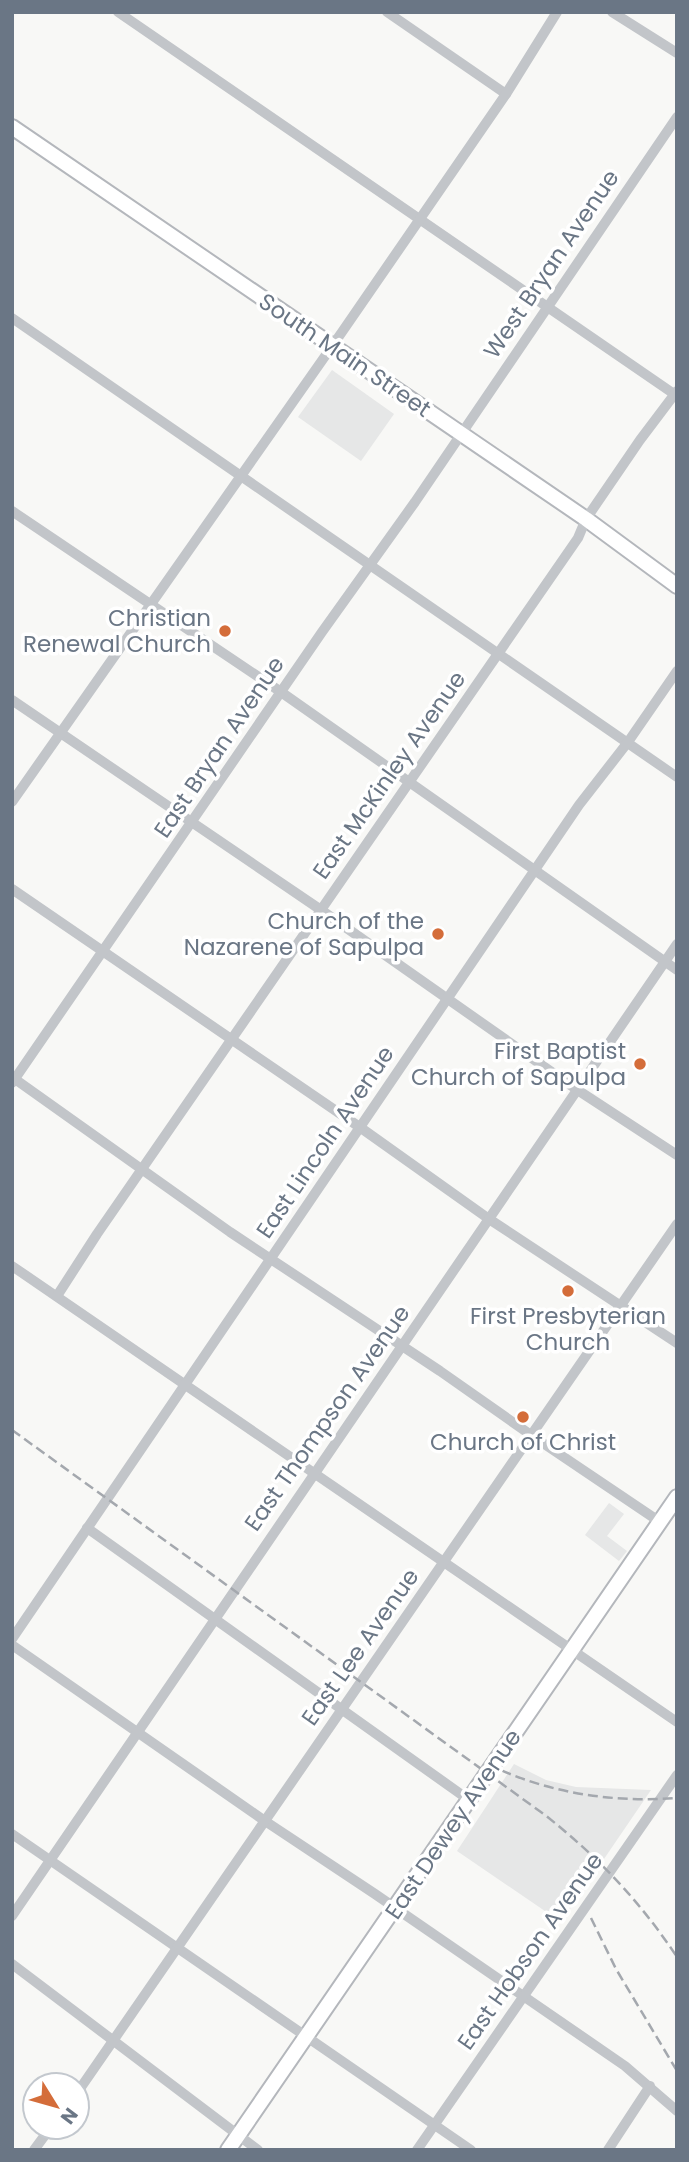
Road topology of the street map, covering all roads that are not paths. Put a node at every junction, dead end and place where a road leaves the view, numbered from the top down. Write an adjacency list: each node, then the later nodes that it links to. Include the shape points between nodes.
1 (118, 12): 9 (street)
2 (387, 12): 6 (street)
3 (557, 12): 6 (street)
4 (612, 12): 5 (street)
5 (677, 53)
6 (506, 94): 9 (street)
7 (677, 117): 10 (street, West Bryan Avenue)
8 (12, 127): 13 (main road, South Main Street)
9 (419, 219): 10 (street); 13 (street)
10 (547, 308): 14 (street); 15 (street, West Bryan Avenue)
11 (16, 321): 12 (street); 16 (street)
12 (12, 334)
13 (332, 346): 15 (main road, South Main Street); 16 (street)
14 (676, 393): 18 (street, East McKinley Avenue)
15 (460, 434): 18 (main road, South Main Street); 19 (street, East Bryan Avenue)
16 (241, 475): 19 (street); 21 (street)
17 (12, 511): 21 (street)
18 (586, 519): 20 (main road, South Main Street); 22 (street, East McKinley Avenue, via 578,538)
19 (371, 565): 22 (street); 24 (street, East Bryan Avenue)
20 (677, 586)
21 (149, 604): 24 (street); 26 (street)
22 (499, 654): 27 (street); 29 (street, East McKinley Avenue)
23 (677, 671): 27 (street, East Lincoln Avenue)
24 (281, 692): 29 (street); 31 (street, East Bryan Avenue)
25 (12, 700): 26 (street)
26 (59, 733): 30 (street); 31 (street)
27 (628, 742): 28 (street); 32 (street, East Lincoln Avenue)
28 (677, 777)
29 (409, 782): 32 (street); 34 (street, East McKinley Avenue)
30 (12, 802)
31 (193, 822): 34 (street); 36 (street, East Bryan Avenue)
32 (535, 870): 37 (street); 39 (street, East Lincoln Avenue)
33 (12, 889): 36 (street)
34 (321, 910): 39 (street); 40 (street, East McKinley Avenue)
35 (677, 944): 37 (street, East Thompson Avenue)
36 (104, 951): 40 (street); 41 (street, East Bryan Avenue)
37 (664, 962): 38 (street); 42 (street, East Thompson Avenue)
38 (677, 970)
39 (447, 999): 42 (street); 43 (street, East Lincoln Avenue)
40 (232, 1039): 43 (street); 45 (street, East McKinley Avenue)
41 (13, 1080): 45 (street)
42 (576, 1088): 44 (street); 46 (street, East Thompson Avenue)
43 (361, 1128): 46 (street); 48 (street, East Lincoln Avenue)
44 (677, 1155)
45 (141, 1170): 48 (street); 50 (street, East McKinley Avenue)
46 (489, 1219): 51 (street); 53 (street, East Thompson Avenue)
47 (677, 1224): 51 (street, East Lee Avenue)
48 (271, 1259): 53 (street); 54 (street, East Lincoln Avenue)
49 (12, 1266): 50 (street)
50 (57, 1296): 54 (street)
51 (621, 1304): 52 (street); 55 (street, East Lee Avenue)
52 (677, 1343)
53 (403, 1346): 55 (street); 56 (street, East Thompson Avenue)
54 (186, 1385): 56 (street); 59 (street, East Lincoln Avenue)
55 (531, 1436): 58 (street); 60 (street, East Lee Avenue)
56 (313, 1475): 60 (street); 61 (street, East Thompson Avenue)
57 (677, 1497): 58 (main road, East Dewey Avenue)
58 (660, 1522): 64 (main road, East Dewey Avenue)
59 (87, 1528): 61 (street); 62 (street, East Lincoln Avenue)
60 (444, 1563): 64 (street); 65 (street, East Lee Avenue)
61 (214, 1618): 65 (street); 67 (street, East Thompson Avenue)
62 (12, 1639)
63 (12, 1645): 67 (street)
64 (572, 1650): 66 (street); 69 (main road, East Dewey Avenue)
65 (342, 1708): 69 (street); 70 (street, East Lee Avenue)
66 (677, 1722)
67 (138, 1732): 70 (street); 72 (street, East Thompson Avenue)
68 (677, 1775): 77 (street, East Hobson Avenue)
69 (470, 1800): 73 (main road, East Dewey Avenue)
70 (265, 1821): 73 (street); 75 (street, East Lee Avenue)
71 (12, 1834): 72 (street)
72 (49, 1860): 74 (street, East Thompson Avenue); 75 (street)
73 (396, 1908): 77 (street); 78 (main road, East Dewey Avenue)
74 (12, 1916)
75 (178, 1948): 78 (street); 79 (street, East Lee Avenue)
76 (12, 1964): 79 (street)
77 (524, 1997): 81 (street); 83 (street, East Hobson Avenue)
78 (307, 2037): 83 (street); 84 (main road, East Dewey Avenue)
79 (115, 2040): 80 (street, East Lee Avenue); 84 (street)
80 (91, 2073)
81 (650, 2086): 82 (street); 89 (street)
82 (677, 2111)
83 (435, 2124): 87 (street, East Hobson Avenue); 88 (street)
84 (239, 2135): 85 (main road, East Dewey Avenue); 86 (street)
85 (228, 2150)
86 (258, 2150)
87 (417, 2150)
88 (471, 2150)
89 (608, 2150)

